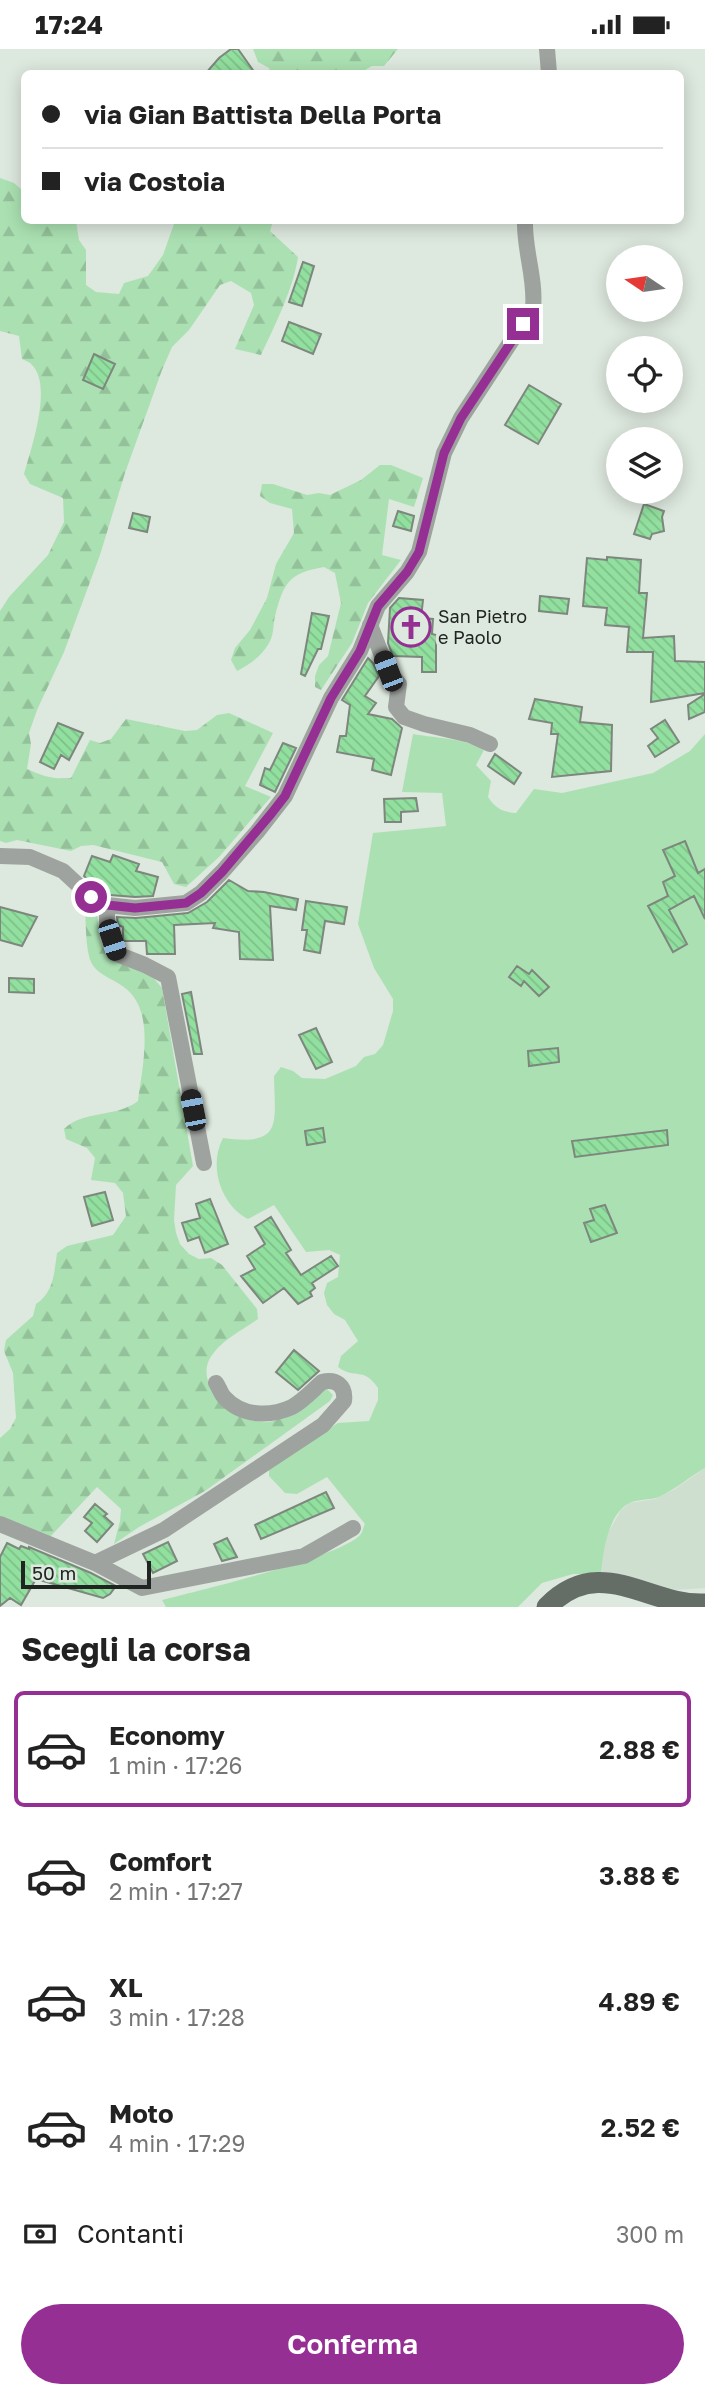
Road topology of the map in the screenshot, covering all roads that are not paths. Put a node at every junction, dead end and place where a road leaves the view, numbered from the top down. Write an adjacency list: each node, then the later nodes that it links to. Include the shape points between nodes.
1 (547, 49): 2 (street)
2 (549, 70)
3 (525, 224): 4 (street, via 533,308 461,418 444,453 419,552 378,606)
4 (370, 625): 5 (street, via 388,671 399,684 396,707 404,717); 7 (street, via 285,796 222,872 186,903 135,908)
5 (490, 744)
6 (0, 856): 7 (street, via 30,856 63,871)
7 (107, 905): 8 (street, via 107,926 117,954 168,977)
8 (204, 1163)
9 (216, 1383): 12 (street, via 225,1398 260,1415 294,1406 327,1381 341,1386 345,1396 331,1419 278,1456 164,1530)
10 (0, 1524): 12 (street)
11 (353, 1528): 12 (street, via 304,1556 142,1588)
12 (95, 1563)
13 (705, 1604): 14 (main road, via 667,1603 605,1584 573,1588)
14 (547, 1607)

